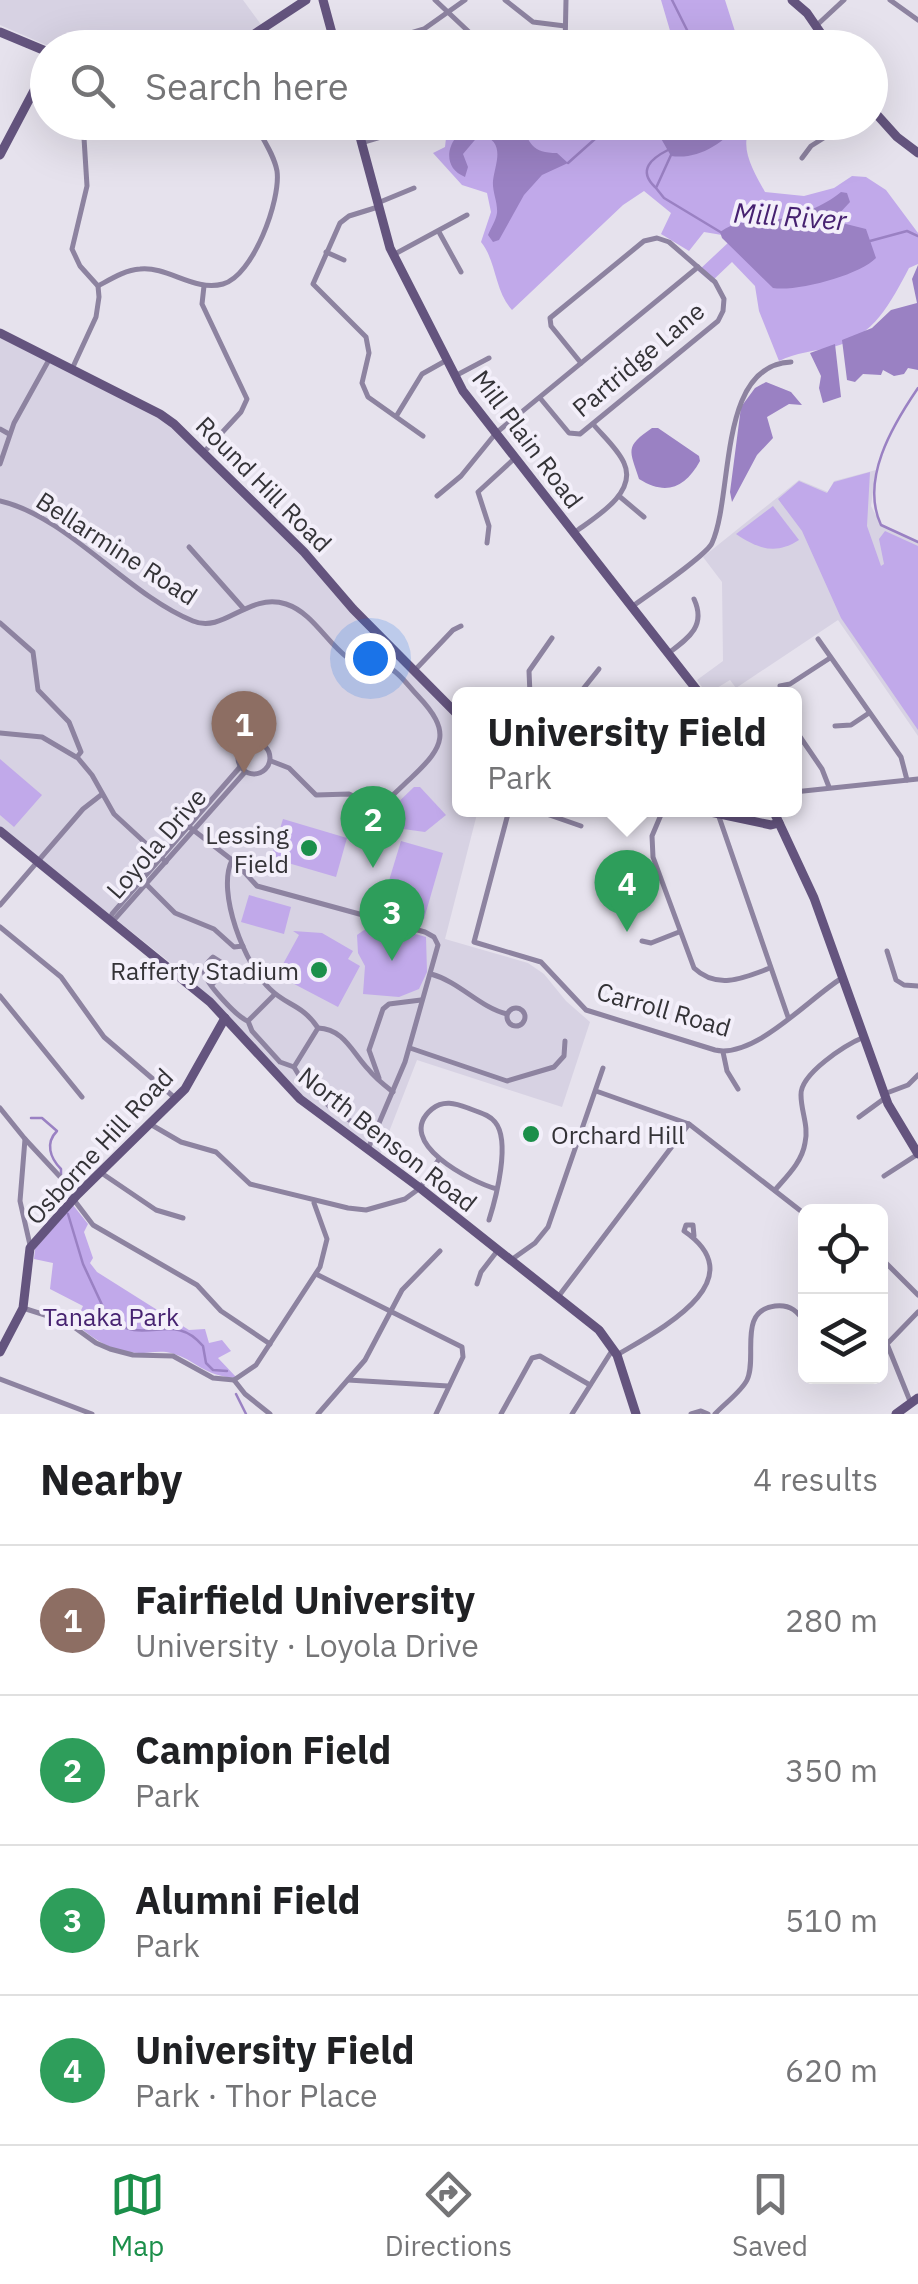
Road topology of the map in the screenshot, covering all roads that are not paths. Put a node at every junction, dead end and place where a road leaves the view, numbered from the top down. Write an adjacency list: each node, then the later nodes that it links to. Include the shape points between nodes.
1 (306, 0): 14 (main road)
2 (323, 0): 15 (main road)
3 (435, 0): 10 (street)
4 (466, 0): 10 (street)
5 (504, 0): 13 (street, via 533,22)
6 (566, 0): 13 (street)
7 (792, 0): 12 (main road)
8 (844, 0): 12 (street)
9 (890, 0): 11 (street)
10 (446, 14): 16 (street); 17 (street)
11 (918, 20)
12 (817, 25): 19 (main road)
13 (565, 26): 18 (street)
14 (260, 30)
15 (331, 30)
16 (421, 30)
17 (465, 30)
18 (565, 30)
19 (820, 30)
20 (0, 32): 21 (main road)
21 (30, 44)
22 (30, 97): 29 (main road)
23 (888, 127): 30 (main road)
24 (85, 140): 41 (street, via 87,186 72,249)
25 (263, 140): 42 (street, via 276,167 276,199 244,268 223,284)
26 (368, 140): 28 (street)
27 (820, 140): 31 (street)
28 (361, 142): 33 (main road, Mill Plain Road)
29 (2, 149)
30 (918, 153)
31 (802, 158)
32 (414, 188): 33 (street)
33 (377, 205): 36 (street, via 344,218); 37 (main road, Mill Plain Road)
34 (467, 215): 35 (street)
35 (439, 232): 37 (street); 40 (street)
36 (326, 252): 38 (street); 52 (street, via 314,286 366,336 363,388)
37 (394, 256): 46 (main road, Mill Plain Road)
38 (344, 260)
39 (698, 267): 48 (street); 48 (street, via 665,240 638,244 550,318); 53 (street, Partridge Lane, via 722,292 722,316)
40 (461, 272)
41 (98, 286): 42 (street, via 145,268); 49 (street, via 96,317)
42 (204, 286): 58 (street, via 202,304 247,398)
43 (0, 333): 44 (main road, Round Hill Road)
44 (50, 358): 49 (main road, Round Hill Road); 55 (street)
45 (489, 358): 50 (street)
46 (446, 360): 50 (main road, Mill Plain Road); 52 (street, via 422,374)
47 (791, 362): 69 (street, via 753,382 736,408 712,544)
48 (581, 363): 51 (street)
49 (72, 368): 58 (main road, Round Hill Road, via 160,414)
50 (455, 376): 56 (main road, Mill Plain Road)
51 (540, 398): 53 (street, Partridge Lane, via 572,435); 56 (street)
52 (396, 416): 57 (street)
53 (592, 424): 62 (street, via 626,466)
54 (0, 429): 55 (street)
55 (10, 434): 60 (street)
56 (496, 434): 59 (main road, Mill Plain Road); 61 (street)
57 (423, 436)
58 (204, 452): 78 (main road, Round Hill Road)
59 (516, 458): 65 (main road, Mill Plain Road); 66 (street, via 478,492)
60 (0, 464)
61 (437, 496)
62 (619, 496): 64 (street); 65 (street)
63 (0, 500): 70 (street, Bellarmine Road, via 34,515 192,621 214,624)
64 (644, 517)
65 (575, 532): 69 (main road, Mill Plain Road)
66 (487, 543)
67 (189, 547): 70 (street)
68 (694, 599): 75 (street, via 696,629)
69 (633, 606): 75 (main road, Mill Plain Road)
70 (243, 608): 89 (street, Bellarmine Road, via 269,602 301,612 356,663 394,672 437,720 440,739 428,761 378,807 349,794 316,795 289,768)
71 (0, 623): 88 (street, via 33,652 38,690 72,728)
72 (461, 626): 78 (street)
73 (552, 638): 80 (street, via 528,674)
74 (818, 639): 76 (street)
75 (670, 652): 82 (main road, Mill Plain Road)
76 (830, 658): 79 (street); 84 (street)
77 (599, 669): 81 (street)
78 (415, 670): 83 (main road, Round Hill Road)
79 (780, 686)
80 (529, 687)
81 (585, 687)
82 (695, 687)
83 (452, 708)
84 (869, 713): 85 (street, via 852,725); 92 (street, via 901,758)
85 (835, 726)
86 (0, 733): 88 (street, via 42,738)
87 (802, 741): 93 (street)
88 (77, 757): 95 (street)
89 (271, 761): 90 (street, Loyola Drive, via 261,774); 90 (street, Loyola Drive, via 265,746 249,743 238,755)
90 (242, 769): 104 (street, Loyola Drive)
91 (918, 779): 92 (street)
92 (906, 780): 93 (street)
93 (830, 787): 94 (street)
94 (802, 791)
95 (101, 795): 106 (street); 108 (street)
96 (507, 817): 133 (street, Carroll Road, via 474,942 541,962 586,1010)
97 (555, 817): 103 (street)
98 (661, 817): 113 (street, via 651,846)
99 (719, 817): 117 (street)
100 (734, 817): 102 (main road)
101 (776, 817): 102 (main road)
102 (779, 823): 119 (main road)
103 (581, 826)
104 (191, 828): 106 (street, Loyola Drive); 107 (street)
105 (0, 831): 108 (main road, North Benson Road)
106 (164, 860): 109 (street, Loyola Drive)
107 (232, 860): 115 (street, via 227,894); 118 (street, via 263,889 432,935 438,945)
108 (36, 861): 110 (street); 111 (main road, North Benson Road)
109 (144, 882): 111 (street, Loyola Drive); 115 (street, via 175,914)
110 (0, 906)
111 (110, 920): 127 (main road, North Benson Road)
112 (0, 926): 143 (street, via 61,977 111,1044)
113 (679, 932): 114 (street); 117 (street, via 702,975 733,981)
114 (642, 942)
115 (243, 946): 122 (street)
116 (887, 950): 121 (street, via 896,980)
117 (770, 968): 126 (street)
118 (430, 974): 124 (street); 125 (street)
119 (842, 978): 126 (street, Carroll Road); 130 (main road)
120 (212, 985): 120 (street, via 204,970 214,957 227,966); 128 (street)
121 (918, 986)
122 (274, 994): 128 (street); 129 (street, via 298,1006)
123 (0, 996): 142 (street)
124 (423, 1000): 132 (street); 137 (street, via 382,1009 369,1055)
125 (507, 1014)
126 (788, 1017): 133 (street, Carroll Road, via 746,1048)
127 (226, 1018): 143 (main road, Osborne Hill Road); 150 (main road, North Benson Road, via 290,1091)
128 (248, 1021): 134 (street, via 280,1062)
129 (318, 1028): 134 (street); 137 (street, via 343,1038)
130 (864, 1037): 141 (main road); 157 (street, via 802,1084 805,1146)
131 (565, 1041): 132 (street, via 554,1067 507,1080)
132 (410, 1048): 140 (street)
133 (723, 1052): 138 (street)
134 (294, 1067): 148 (street, via 332,1109)
135 (603, 1068): 139 (street)
136 (918, 1075): 141 (street)
137 (380, 1080): 140 (street)
138 (738, 1090)
139 (596, 1091): 147 (street); 167 (street, via 548,1227)
140 (393, 1092): 148 (street)
141 (885, 1096): 145 (street); 151 (main road)
142 (82, 1098)
143 (176, 1098): 146 (main road, Osborne Hill Road)
144 (0, 1108): 149 (street)
145 (859, 1117)
146 (150, 1124): 153 (main road, Osborne Hill Road); 159 (street, via 216,1152 250,1184)
147 (689, 1124): 157 (street); 172 (street)
148 (374, 1136): 150 (street)
149 (25, 1140): 158 (street); 164 (street, via 20,1201)
150 (368, 1150): 155 (main road, North Benson Road)
151 (918, 1154): 154 (street)
152 (439, 1159): 155 (street); 156 (street); 156 (street, via 422,1135 434,1107 446,1102 492,1117 502,1144)
153 (100, 1172): 158 (main road, Osborne Hill Road); 161 (street, via 156,1210)
154 (884, 1176)
155 (420, 1188): 159 (street, via 366,1210); 165 (main road, North Benson Road)
156 (497, 1189): 162 (street)
157 (775, 1190): 160 (street)
158 (75, 1198): 164 (main road, Osborne Hill Road); 178 (street, via 94,1225 197,1285 221,1311)
159 (313, 1201): 169 (street, via 327,1239)
160 (798, 1208)
161 (183, 1218)
162 (489, 1220)
163 (694, 1236): 180 (street, via 709,1269 704,1294)
164 (30, 1248): 173 (main road)
165 (498, 1250): 167 (main road, North Benson Road); 170 (street)
166 (440, 1251): 174 (street, via 402,1290)
167 (511, 1260): 172 (main road, North Benson Road)
168 (888, 1265): 171 (street)
169 (316, 1274): 174 (street); 178 (street)
170 (476, 1284)
171 (916, 1293)
172 (558, 1297): 180 (main road, North Benson Road)
173 (23, 1308): 177 (main road); 182 (street, via 68,1322 110,1348 173,1356 213,1378)
174 (391, 1312): 183 (street); 185 (street, via 458,1343 463,1357)
175 (798, 1312): 195 (street, via 788,1306 755,1317 746,1382)
176 (918, 1312): 186 (street, via 888,1344)
177 (4, 1337): 179 (main road)
178 (270, 1344): 182 (street)
179 (0, 1352)
180 (616, 1352): 184 (street); 193 (main road, North Benson Road)
181 (0, 1379): 187 (street)
182 (234, 1380): 188 (street)
183 (348, 1380): 185 (street); 189 (street)
184 (590, 1385): 191 (street, via 540,1356 532,1358); 192 (street)
185 (448, 1386): 190 (street)
186 (914, 1400): 196 (main road)
187 (92, 1414)
188 (270, 1414)
189 (318, 1414)
190 (436, 1414)
191 (501, 1414)
192 (572, 1414)
193 (636, 1414)
194 (691, 1414): 195 (street)
195 (711, 1414)
196 (896, 1414)

